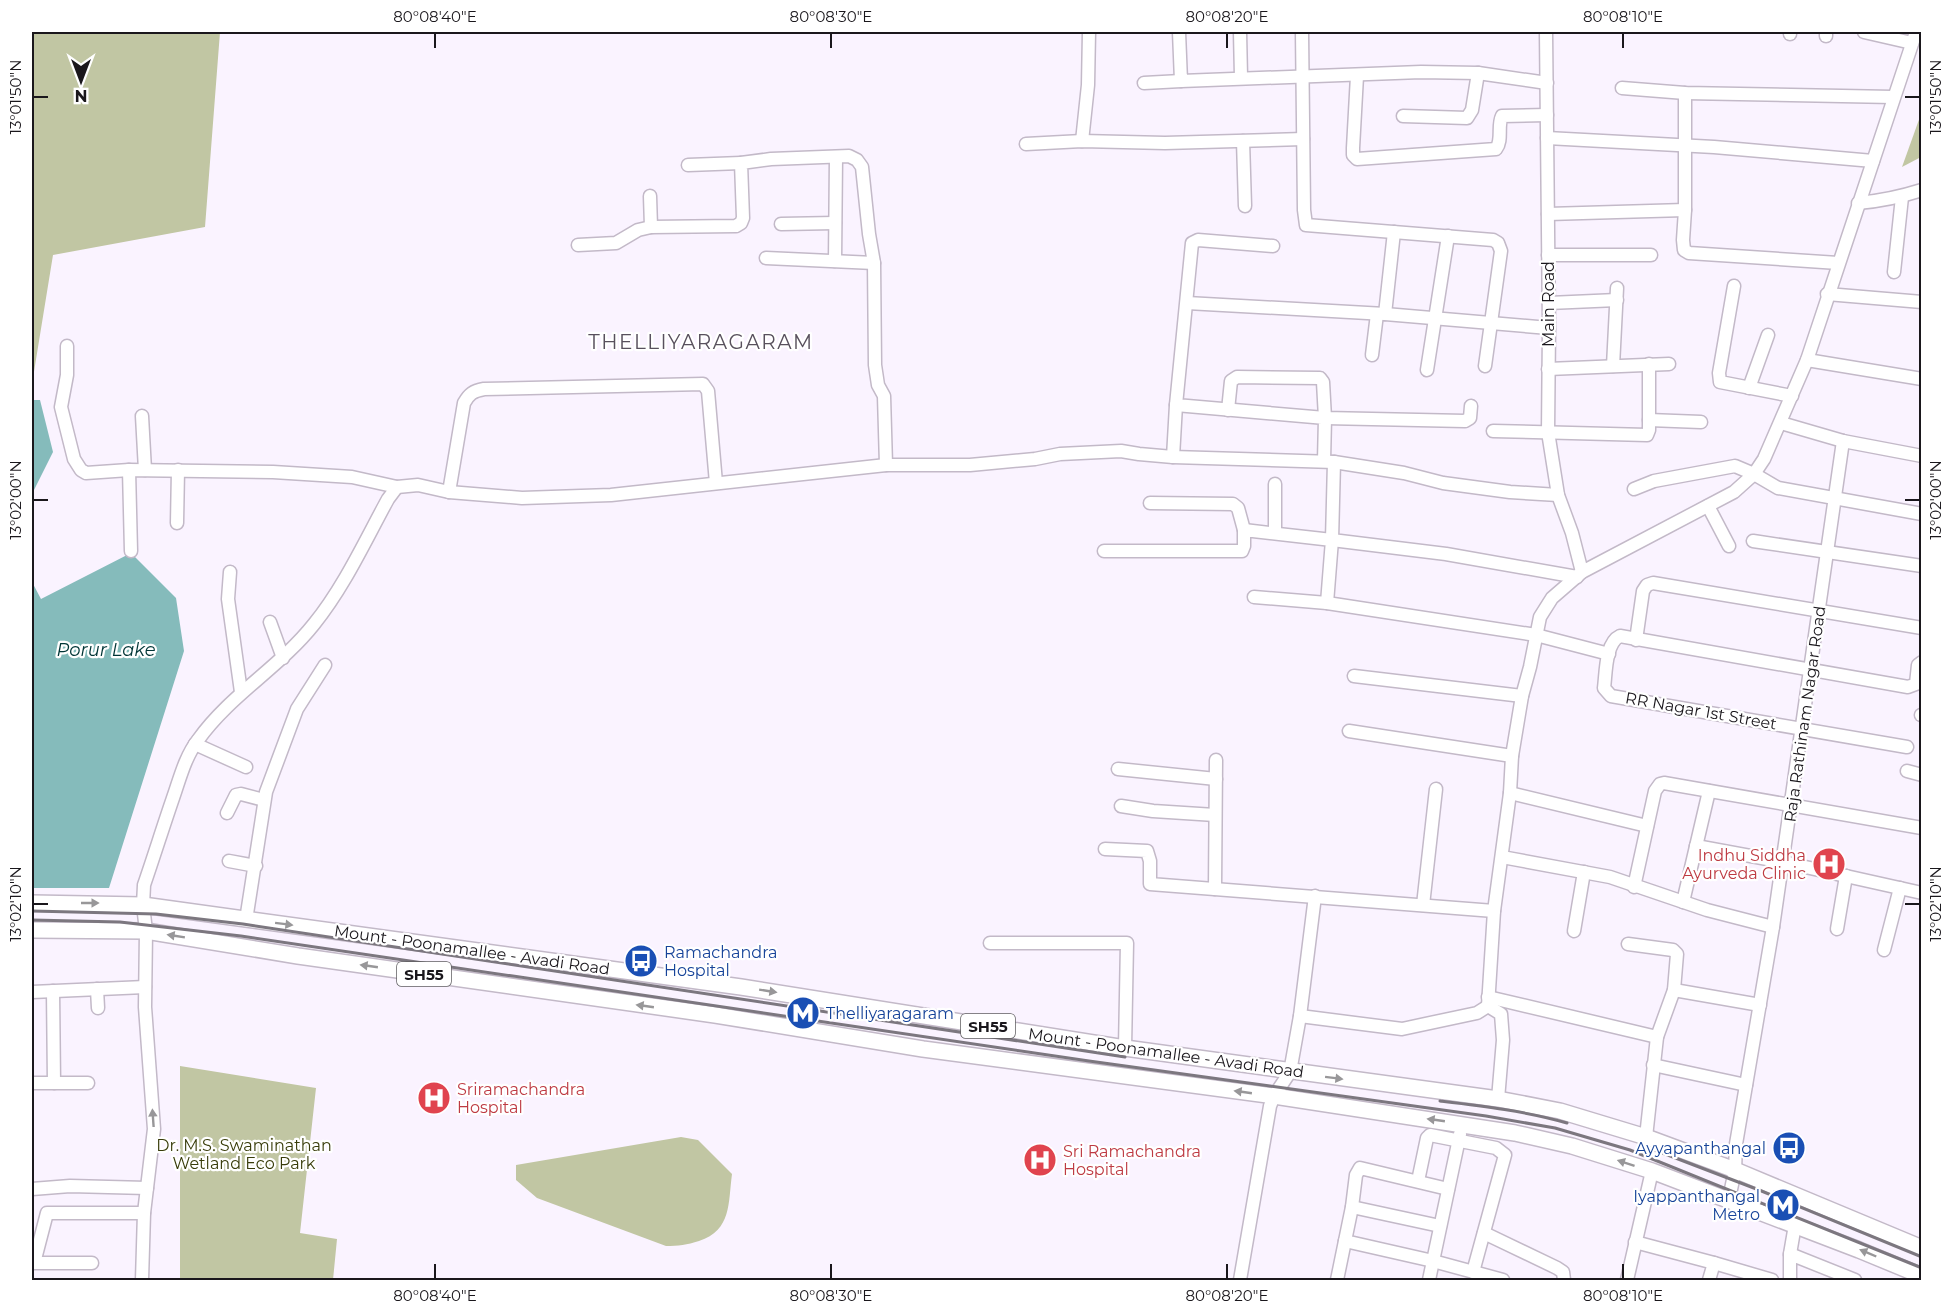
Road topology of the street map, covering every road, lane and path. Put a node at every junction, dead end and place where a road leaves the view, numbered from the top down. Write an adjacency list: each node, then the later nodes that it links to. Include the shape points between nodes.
1 (1089, 32): 22 (street)
2 (1179, 32): 12 (street)
3 (1240, 32): 11 (street)
4 (1302, 32): 9 (street)
5 (1546, 32): 14 (street, Main Road)
6 (1864, 32): 7 (street)
7 (1914, 37): 17 (street)
8 (1478, 73): 10 (street); 14 (street); 19 (street, via 1467,118)
9 (1302, 76): 10 (street); 11 (street); 21 (street)
10 (1357, 76): 18 (street, via 1353,148 1357,159 1496,149 1502,116)
11 (1241, 77): 12 (street)
12 (1181, 81): 13 (street)
13 (1144, 83)
14 (1546, 83): 18 (street, Main Road)
15 (1622, 88): 16 (street)
16 (1685, 93): 17 (street); 25 (street)
17 (1893, 97): 27 (street)
18 (1547, 115): 20 (street, Main Road)
19 (1403, 116)
20 (1547, 138): 25 (street); 36 (street, Main Road)
21 (1303, 139): 23 (street); 40 (street, via 1306,225)
22 (1082, 141): 23 (street); 24 (street)
23 (1243, 141): 34 (street)
24 (1026, 144)
25 (1686, 147): 27 (street); 35 (street)
26 (836, 157): 28 (street); 38 (street); 48 (street, via 854,158 862,167)
27 (1873, 160): 33 (street)
28 (741, 163): 29 (street); 39 (street, via 741,223 724,227)
29 (688, 165)
30 (1922, 190): 32 (street)
31 (650, 196): 39 (street)
32 (1902, 197): 33 (street); 50 (street)
33 (1858, 202): 49 (street)
34 (1245, 206)
35 (1685, 210): 36 (street); 49 (street, via 1683,246 1689,253)
36 (1548, 214): 44 (street, Main Road)
37 (780, 224): 38 (street)
38 (835, 224): 47 (street)
39 (651, 227): 42 (street, via 616,243)
40 (1394, 232): 41 (street); 56 (street)
41 (1448, 236): 57 (street); 58 (street, via 1492,240 1500,246)
42 (578, 245)
43 (1273, 246): 54 (street, via 1194,241)
44 (1548, 255): 45 (street); 55 (street, Main Road)
45 (1651, 255)
46 (766, 258): 47 (street)
47 (835, 261): 48 (street)
48 (874, 263): 87 (street, via 875,364 884,396)
49 (1838, 263): 52 (street)
50 (1894, 272)
51 (1734, 286): 71 (street, via 1719,377 1720,382)
52 (1827, 294): 53 (street); 63 (street)
53 (1922, 302)
54 (1187, 303): 56 (street); 73 (street)
55 (1549, 303): 59 (street, Main Road); 67 (street, via 1617,294)
56 (1381, 314): 57 (street); 62 (street)
57 (1435, 319): 58 (street); 69 (street)
58 (1491, 323): 59 (street); 66 (street)
59 (1549, 328): 68 (street, Main Road)
60 (1768, 335): 71 (street)
61 (66, 346): 88 (street, via 60,407 77,465 86,472)
62 (1372, 355)
63 (1807, 360): 70 (street); 72 (street)
64 (1649, 364): 65 (street); 67 (street); 78 (street)
65 (1669, 364)
66 (1485, 366)
67 (1614, 366): 68 (street)
68 (1548, 369): 82 (street, Main Road)
69 (1427, 370)
70 (1922, 379)
71 (1749, 388): 72 (street)
72 (1792, 396): 80 (street)
73 (1176, 405): 75 (street); 85 (street)
74 (1471, 406): 77 (street, via 1470,418 1465,421)
75 (1228, 410): 77 (street); 77 (street, via 1234,378 1320,378)
76 (145, 416): 89 (street)
77 (1325, 418): 86 (street)
78 (1649, 420): 79 (street); 82 (street, via 1649,433 1644,436)
79 (1701, 422)
80 (1781, 423): 83 (street); 91 (street)
81 (1493, 431): 82 (street)
82 (1548, 432): 97 (street, Main Road)
83 (1844, 441): 84 (street); 98 (street, Raja Rathinam Nagar Road)
84 (1922, 456)
85 (1173, 457): 86 (street); 87 (street, via 1101,451 970,465)
86 (1329, 462): 97 (street, via 1395,471 1443,483); 105 (street)
87 (886, 465): 92 (street)
88 (129, 470): 89 (street); 108 (street)
89 (148, 470): 90 (street)
90 (178, 470): 94 (street, via 352,477); 102 (street)
91 (1754, 474): 95 (street, via 1735,466 1654,481); 98 (street, via 1778,488); 100 (street, via 1734,492)
92 (716, 483): 96 (street, via 611,495 522,498); 96 (street, via 708,391 703,384 484,389 468,395 464,404)
93 (1275, 484): 104 (street)
94 (397, 487): 96 (street, via 418,485); 122 (street, via 334,596)
95 (1634, 489)
96 (449, 492)
97 (1558, 495): 113 (street, Main Road, via 1572,533)
98 (1834, 498): 101 (street); 110 (street, Raja Rathinam Nagar Road)
99 (1150, 504): 103 (street, via 1233,504 1238,508)
100 (1708, 506): 107 (street); 113 (street)
101 (1922, 514)
102 (177, 522)
103 (1244, 530): 104 (street); 109 (street, via 1244,549 1239,551)
104 (1275, 532): 105 (street)
105 (1332, 540): 113 (street); 115 (street)
106 (1753, 541): 110 (street)
107 (1729, 546)
108 (131, 551)
109 (1104, 551)
110 (1827, 552): 111 (street); 116 (street, Raja Rathinam Nagar Road)
111 (1922, 566)
112 (230, 572): 127 (street, via 228,599)
113 (1580, 574): 119 (street, via 1552,598 1540,617)
114 (1254, 597): 115 (street)
115 (1327, 603): 119 (street)
116 (1820, 612): 118 (street); 120 (street, via 1653,583 1643,591); 125 (street, Raja Rathinam Nagar Road)
117 (270, 622): 122 (street)
118 (1922, 628)
119 (1536, 635): 121 (street); 128 (street)
120 (1636, 640): 121 (street, via 1616,638); 125 (street)
121 (1609, 654): 129 (street, RR Nagar 1st Street, via 1604,688 1611,696)
122 (282, 658): 127 (street)
123 (1922, 662): 125 (street, via 1918,665 1916,684 1908,687)
124 (325, 664): 143 (street, via 297,709)
125 (1809, 671): 129 (street, Raja Rathinam Nagar Road)
126 (1354, 676): 128 (street)
127 (241, 692): 131 (street)
128 (1522, 696): 133 (street)
129 (1803, 729): 132 (street, RR Nagar 1st Street); 145 (street, Raja Rathinam Nagar Road)
130 (1349, 731): 133 (street)
131 (195, 744): 135 (street); 165 (street, via 186,760 144,885)
132 (1907, 747)
133 (1512, 756): 142 (street)
134 (1216, 760): 139 (street)
135 (246, 767)
136 (1118, 769): 139 (street)
137 (1907, 771): 138 (street)
138 (1922, 775)
139 (1216, 779): 147 (street)
140 (1436, 789): 166 (street)
141 (1708, 791): 145 (street); 148 (street, via 1660,784); 150 (street)
142 (1510, 793): 148 (street); 152 (street)
143 (264, 800): 146 (street, via 236,795); 155 (street)
144 (1121, 806): 147 (street)
145 (1791, 806): 149 (street); 154 (street, Raja Rathinam Nagar Road)
146 (227, 813)
147 (1215, 815): 160 (street)
148 (1647, 826): 158 (street)
149 (1922, 828)
150 (1696, 846): 154 (street); 163 (street)
151 (1105, 849): 160 (street, via 1147,851 1150,884)
152 (1502, 857): 156 (street); 167 (street)
153 (229, 861): 155 (street)
154 (1783, 862): 157 (street); 169 (street, Raja Rathinam Nagar Road)
155 (256, 866): 168 (street)
156 (1584, 872): 158 (street); 173 (street)
157 (1846, 876): 159 (street); 170 (street)
158 (1634, 886): 163 (street)
159 (1900, 888): 161 (street); 176 (street)
160 (1215, 889): 162 (street)
161 (1922, 892)
162 (1315, 896): 166 (street); 185 (street)
163 (1683, 902): 169 (street)
164 (32, 903): 165 (main road, Mount - Poonamallee - Avadi Road / SH55, one-way to 165)
165 (143, 905): 168 (main road, Mount - Poonamallee - Avadi Road / SH55); 172 (street)
166 (1423, 905): 167 (street)
167 (1494, 910): 182 (street)
168 (246, 920): 187 (main road, Mount - Poonamallee - Avadi Road / SH55, one-way to 187, via 741,987)
169 (1773, 927): 183 (street, Raja Rathinam Nagar Road)
170 (1837, 929)
171 (32, 930): 172 (main road, Mount - Poonamallee - Avadi Road / SH55)
172 (146, 931): 177 (street); 194 (main road, Mount - Poonamallee - Avadi Road / SH55, one-way to 172, via 922,1049)
173 (1574, 931)
174 (990, 943): 187 (street, via 1127,943)
175 (1628, 944): 179 (street, via 1676,952)
176 (1884, 950)
177 (145, 987): 178 (street); 202 (street, one-way to 177, via 154,1129)
178 (97, 989): 180 (street); 184 (street)
179 (1674, 990): 183 (street); 186 (street)
180 (52, 991): 181 (street); 191 (street)
181 (32, 992)
182 (1488, 1002): 185 (street, via 1477,1013 1402,1029); 186 (street); 195 (street, via 1501,1014 1502,1023)
183 (1760, 1005): 193 (street, Raja Rathinam Nagar Road)
184 (98, 1008)
185 (1300, 1016): 189 (street)
186 (1657, 1037): 188 (street)
187 (1125, 1048): 189 (main road, Mount - Poonamallee - Avadi Road / SH55)
188 (1653, 1065): 193 (street); 197 (street)
189 (1290, 1072): 194 (street); 195 (main road, Mount - Poonamallee - Avadi Road / SH55, one-way to 195)
190 (32, 1083): 191 (street)
191 (54, 1083): 192 (street)
192 (88, 1083)
193 (1746, 1085): 199 (street, Raja Rathinam Nagar Road)
194 (1274, 1096): 196 (main road, Mount - Poonamallee - Avadi Road / SH55, one-way to 194); 221 (street, via 1264,1133)
195 (1498, 1099): 197 (main road, Mount - Poonamallee - Avadi Road / SH55, via 1560,1111)
196 (1462, 1124): 198 (street); 200 (main road, Mount - Poonamallee - Avadi Road / SH55, one-way to 196, via 1572,1146)
197 (1646, 1137): 199 (main road, Mount - Poonamallee - Avadi Road / SH55)
198 (1458, 1141): 201 (street, via 1430,1135 1426,1138); 204 (street); 210 (street, via 1496,1148 1505,1155)
199 (1735, 1170): 205 (street, Raja Rathinam Nagar Road); 213 (main road, Mount - Poonamallee - Avadi Road / SH55)
200 (1652, 1171): 205 (main road, Mount - Poonamallee - Avadi Road / SH55); 212 (street)
201 (1418, 1181): 204 (street); 206 (street, via 1360,1168)
202 (147, 1188): 203 (street); 207 (street)
203 (32, 1189)
204 (1448, 1189): 209 (street)
205 (1729, 1199): 208 (main road, Mount - Poonamallee - Avadi Road / SH55)
206 (1352, 1207): 209 (street); 211 (street)
207 (144, 1213): 216 (street, via 46,1213 34,1263); 220 (street)
208 (1795, 1225): 214 (street); 219 (main road, Mount - Poonamallee - Avadi Road / SH55, one-way to 208)
209 (1440, 1226): 215 (street)
210 (1484, 1233): 218 (street); 225 (street, via 1557,1268 1563,1272)
211 (1345, 1241): 215 (street); 222 (street)
212 (1635, 1242): 217 (street); 226 (street)
213 (1922, 1248)
214 (1790, 1254): 229 (street); 230 (street)
215 (1433, 1261): 218 (street); 223 (street)
216 (92, 1263)
217 (1714, 1263): 227 (street); 228 (street)
218 (1473, 1272): 224 (street)
219 (1922, 1276)
220 (142, 1281)
221 (1240, 1281)
222 (1337, 1281)
223 (1429, 1281)
224 (1503, 1281)
225 (1564, 1281)
226 (1627, 1281)
227 (1709, 1281)
228 (1772, 1281)
229 (1790, 1281)
230 (1855, 1281)

